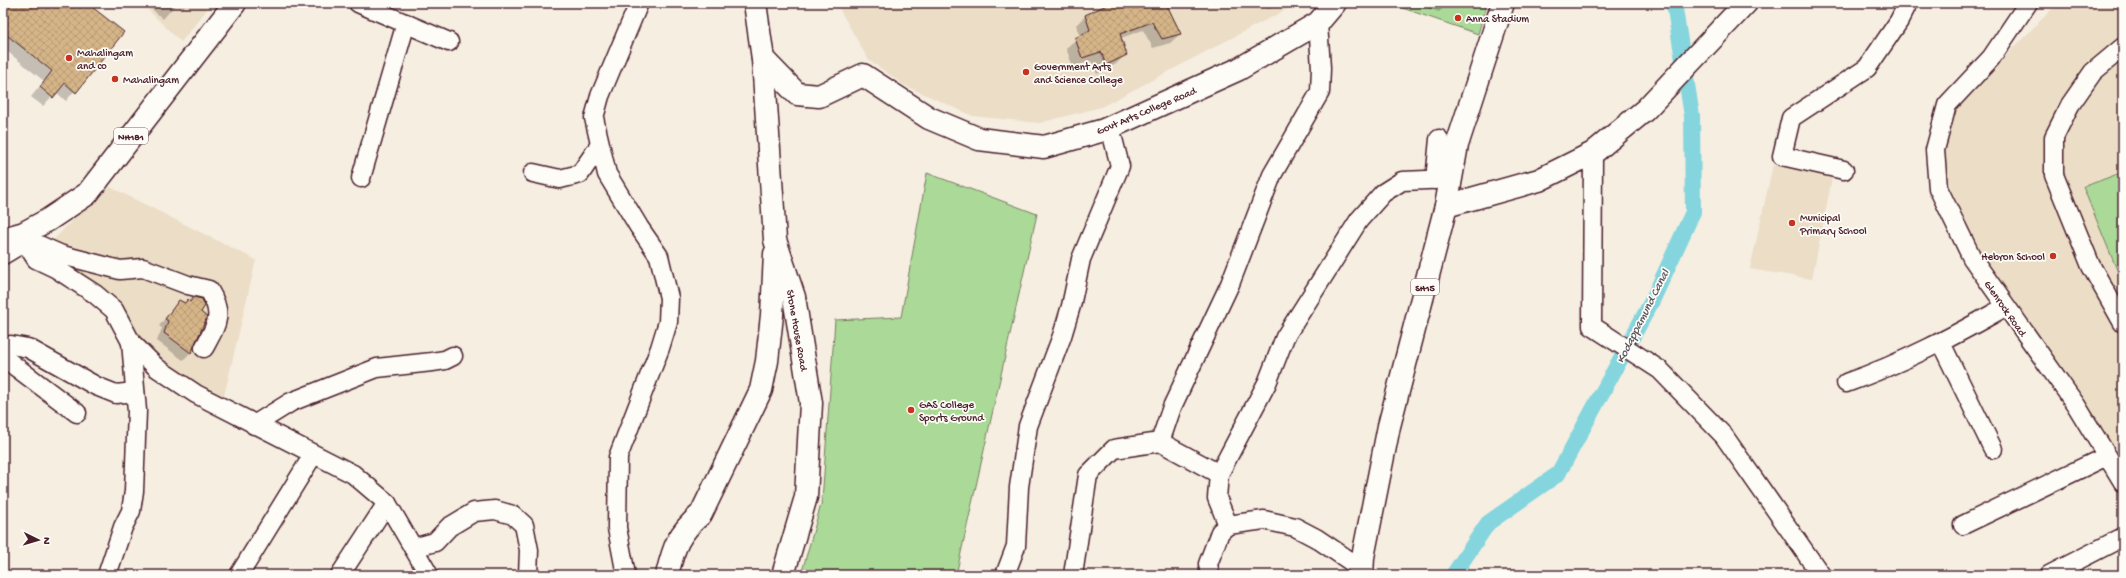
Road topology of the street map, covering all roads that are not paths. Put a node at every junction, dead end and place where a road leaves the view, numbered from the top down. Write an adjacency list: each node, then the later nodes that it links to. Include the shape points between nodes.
1 (235, 3): 24 (main road, NH181, via 87,194)
2 (358, 3): 10 (street)
3 (639, 3): 17 (street, via 600,96 594,118)
4 (755, 3): 14 (main road)
5 (1335, 3): 11 (main road, Govt Arts College Road)
6 (1503, 3): 22 (main road, SH15, via 1457,145)
7 (1746, 3): 18 (main road, via 1645,110)
8 (1908, 3): 19 (street, via 1867,68 1791,118 1782,156)
9 (2028, 3): 28 (street, Glenrock Road, via 1991,58 1947,105 1935,150 1938,188 1972,258)
10 (406, 23): 12 (street); 21 (street)
11 (1318, 23): 15 (main road, Govt Arts College Road, via 1239,69); 40 (street, via 1320,92 1272,175 1230,284 1172,407)
12 (449, 42)
13 (2123, 47): 29 (street, via 2093,72 2070,105 2054,137 2054,175 2091,266)
14 (764, 59): 15 (main road, Govt Arts College Road, via 797,94 819,96 863,74 929,118 979,139 1044,147); 26 (main road, Stone House Road)
15 (1110, 127): 60 (street, via 1120,166 1081,259 1062,336 1028,426 1019,487 1016,546)
16 (1439, 139): 22 (street)
17 (599, 146): 20 (street, via 580,174 560,178); 57 (street, via 607,174 659,256 669,298 668,322 660,348 618,457 617,528)
18 (1593, 153): 23 (main road, via 1539,180); 63 (street, via 1592,326 1660,370 1724,436)
19 (1844, 170)
20 (533, 173)
21 (361, 178)
22 (1443, 179): 23 (main road, SH15); 44 (street, via 1402,181 1383,193 1359,220 1285,337 1267,384)
23 (1446, 206): 51 (main road, SH15, via 1389,426)
24 (24, 233): 25 (main road, NH181); 27 (street, via 18,246); 30 (street, via 36,259 95,294 114,310); 32 (street, via 37,244 62,255 120,270 143,268 209,290 217,302 218,323)
25 (3, 239)
26 (775, 240): 58 (main road, via 768,361 761,390 701,514 686,527 673,549); 59 (main road, Stone House Road, via 794,297 811,403 806,497)
27 (3, 255)
28 (2005, 307): 31 (street); 43 (street, Glenrock Road, via 2076,405)
29 (2123, 323)
30 (131, 342): 37 (street); 39 (street, via 156,368 196,394)
31 (1941, 343): 36 (street, via 1881,371); 41 (street)
32 (204, 348)
33 (3, 350): 37 (street, via 11,345 28,348 96,386 116,394)
34 (3, 354): 38 (street, via 8,361)
35 (453, 356): 39 (street, via 438,361 377,368 291,402)
36 (1846, 383)
37 (136, 392): 52 (street, via 136,467 131,511)
38 (77, 413)
39 (254, 425): 42 (street)
40 (1160, 442): 44 (street); 61 (street, via 1114,449 1088,475)
41 (1993, 448)
42 (313, 455): 46 (street, via 353,474); 53 (street)
43 (2107, 456): 45 (street, Glenrock Road); 48 (street)
44 (1219, 474): 47 (street, via 1217,498)
45 (2123, 482)
46 (387, 503): 50 (street); 54 (street)
47 (1228, 525): 51 (street, via 1264,520 1295,527 1316,538); 62 (street, via 1220,532 1208,564)
48 (1963, 525)
49 (2123, 537): 64 (street)
50 (413, 548): 55 (street); 56 (street, via 435,542 449,527 474,512 495,510 513,515 524,525 529,550)
51 (1362, 572)
52 (107, 575)
53 (239, 575)
54 (340, 575)
55 (429, 575)
56 (528, 575)
57 (626, 575)
58 (667, 575)
59 (783, 575)
60 (1005, 575)
61 (1073, 575)
62 (1210, 575)
63 (1821, 575)
64 (2049, 575)

